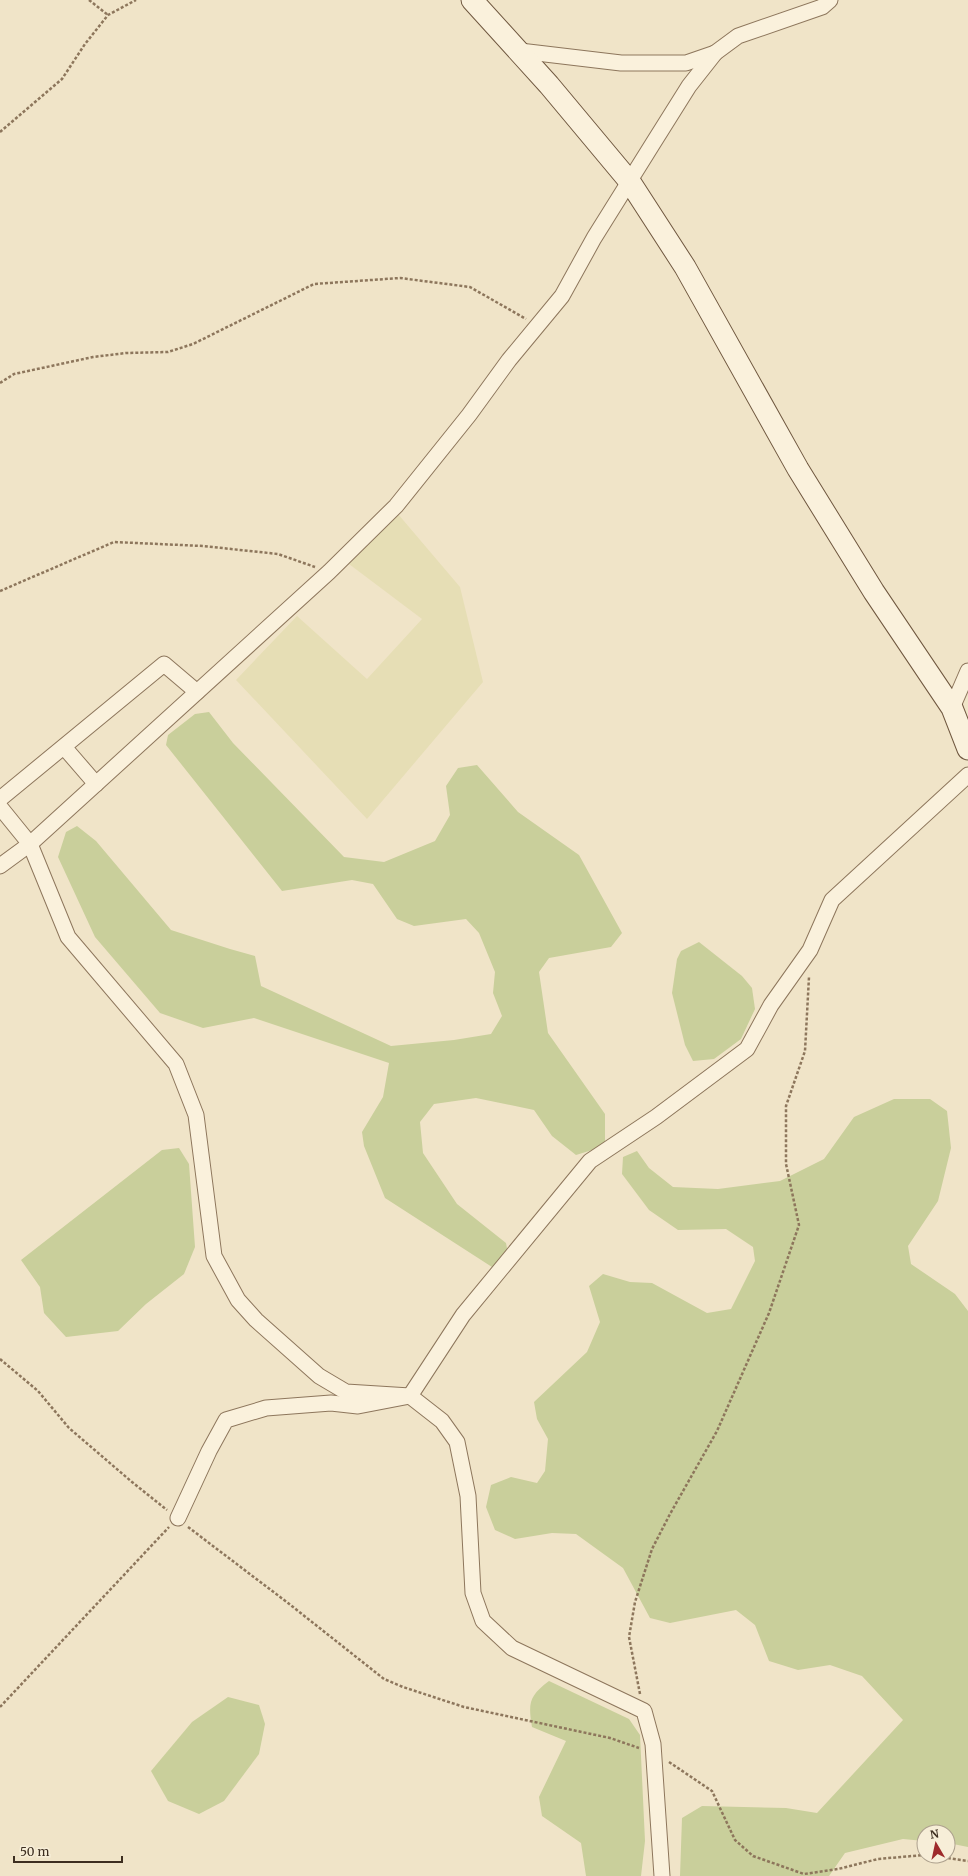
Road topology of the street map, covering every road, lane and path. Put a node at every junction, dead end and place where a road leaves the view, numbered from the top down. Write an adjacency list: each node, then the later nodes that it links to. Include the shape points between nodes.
1 (89, 0): 5 (path)
2 (136, 0): 5 (path)
3 (472, 0): 6 (street)
4 (830, 0): 7 (street, via 822,7 738,36)
5 (108, 15): 8 (path, via 62,79)
6 (520, 52): 7 (street, via 621,63 686,63); 9 (street)
7 (715, 53): 9 (street, via 689,86)
8 (0, 132)
9 (630, 182): 10 (street, via 594,238 562,296); 16 (street, via 685,267 798,469 874,592)
10 (539, 326): 11 (path, via 470,287 400,278 314,284 213,335 168,352 93,357 14,374); 12 (street, via 509,360 469,415 396,506)
11 (0, 383)
12 (329, 572): 13 (path, via 278,554 203,546 114,542); 15 (street)
13 (0, 591)
14 (968, 671): 16 (street)
15 (197, 692): 17 (street, via 164,664); 20 (street)
16 (952, 708): 18 (street)
17 (64, 747): 20 (street); 21 (street)
18 (968, 749)
19 (968, 775): 25 (street, via 832,900)
20 (96, 784): 23 (street)
21 (0, 799)
22 (0, 808): 23 (street)
23 (30, 844): 24 (street); 27 (street, via 68,937 176,1064 196,1115 214,1256 238,1300 256,1320 318,1376 346,1392)
24 (0, 866)
25 (810, 950): 27 (street, via 771,1005 747,1049 656,1117 590,1161 464,1315); 30 (path, via 805,1051 786,1106 786,1164 800,1225 769,1313 717,1431 652,1549 635,1602 629,1637)
26 (0, 1359): 28 (path, via 38,1391 69,1428)
27 (410, 1396): 28 (street, via 358,1406 331,1403 266,1408 226,1420); 30 (street, via 442,1422 457,1442 468,1496 473,1593 483,1621 512,1648)
28 (178, 1518): 29 (path); 31 (path, via 384,1679 464,1707 610,1738)
29 (0, 1707)
30 (644, 1711): 31 (street)
31 (653, 1753): 32 (path, via 712,1791 734,1840 753,1856 804,1874 878,1859); 35 (street)
32 (916, 1856)
33 (956, 1859): 34 (path)
34 (968, 1861)
35 (662, 1876)

